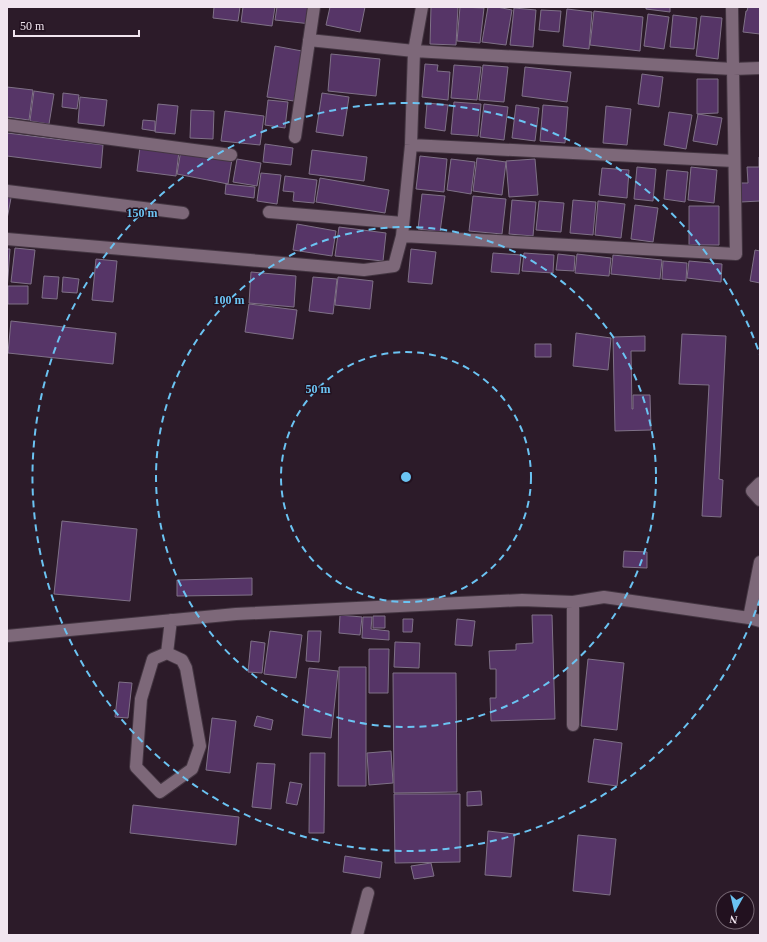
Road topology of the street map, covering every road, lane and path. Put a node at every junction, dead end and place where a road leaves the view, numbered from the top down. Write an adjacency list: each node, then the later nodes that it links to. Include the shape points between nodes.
1 (314, 7): 4 (street)
2 (422, 7): 5 (street)
3 (732, 7): 7 (street)
4 (309, 40): 5 (street); 9 (street)
5 (414, 52): 7 (street); 10 (street)
6 (760, 68): 7 (street)
7 (733, 69): 12 (street)
8 (7, 125): 11 (street)
9 (295, 137)
10 (412, 145): 12 (street); 16 (street)
11 (231, 155)
12 (734, 161): 17 (street, via 736,254)
13 (7, 191): 15 (street)
14 (269, 212): 16 (street)
15 (183, 213)
16 (403, 223): 17 (street)
17 (402, 236): 18 (street, via 394,266 364,270)
18 (7, 238)
19 (760, 483): 20 (street, via 752,491)
20 (760, 500)
21 (760, 562): 24 (street)
22 (573, 602): 23 (street, via 506,600 236,614); 24 (street, via 604,597); 27 (street)
23 (171, 620): 25 (street); 26 (street)
24 (754, 620)
25 (7, 636)
26 (167, 653): 26 (street, via 182,660 186,668 200,746 192,770 160,792 136,767 141,699 153,659)
27 (573, 725)
28 (368, 893): 29 (street)
29 (357, 935)

